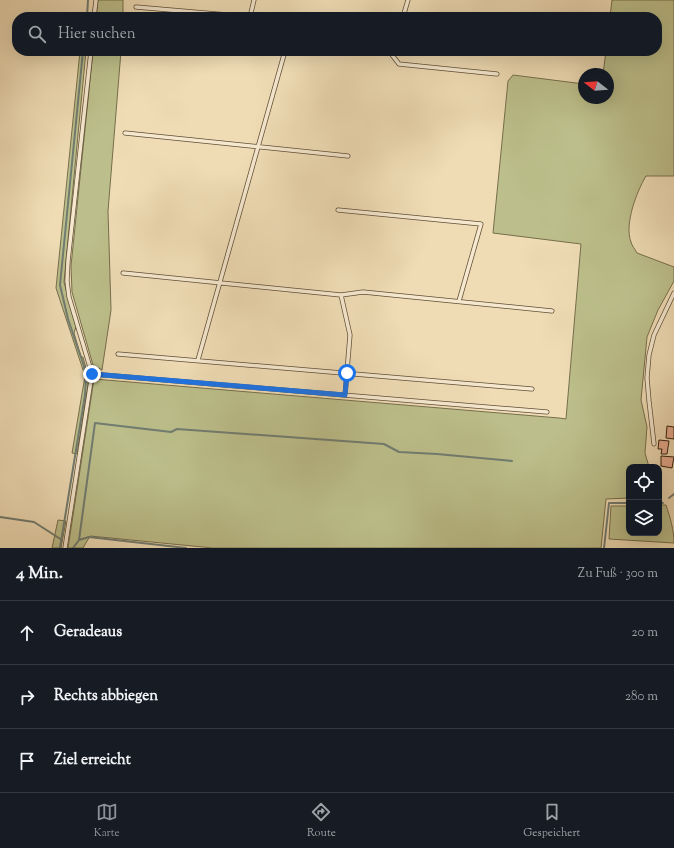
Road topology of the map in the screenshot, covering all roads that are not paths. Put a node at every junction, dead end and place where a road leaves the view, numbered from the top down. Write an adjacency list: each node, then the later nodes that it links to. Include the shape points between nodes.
1 (96, 0): 5 (lane)
2 (254, 0): 7 (lane)
3 (408, 0): 8 (lane)
4 (136, 8): 6 (lane)
5 (95, 12)
6 (187, 12)
7 (251, 12)
8 (404, 12)
9 (90, 56): 26 (lane, via 67,280 69,297)
10 (284, 56): 14 (lane)
11 (392, 56): 12 (lane, via 399,64)
12 (497, 74)
13 (125, 133): 14 (lane)
14 (258, 147): 15 (lane); 18 (lane)
15 (348, 156)
16 (338, 210): 21 (lane, via 481,224)
17 (123, 273): 18 (lane)
18 (219, 283): 20 (lane); 24 (lane)
19 (674, 294): 30 (lane, via 654,335 649,355 648,401)
20 (341, 295): 21 (lane, via 363,292); 25 (lane, via 350,335)
21 (459, 301): 22 (lane)
22 (552, 311)
23 (118, 354): 24 (lane)
24 (198, 360): 25 (lane)
25 (347, 373): 27 (lane); 28 (lane)
26 (92, 374): 28 (lane); 31 (lane)
27 (532, 389)
28 (345, 395): 29 (lane)
29 (547, 412)
30 (654, 444)
31 (65, 548)

